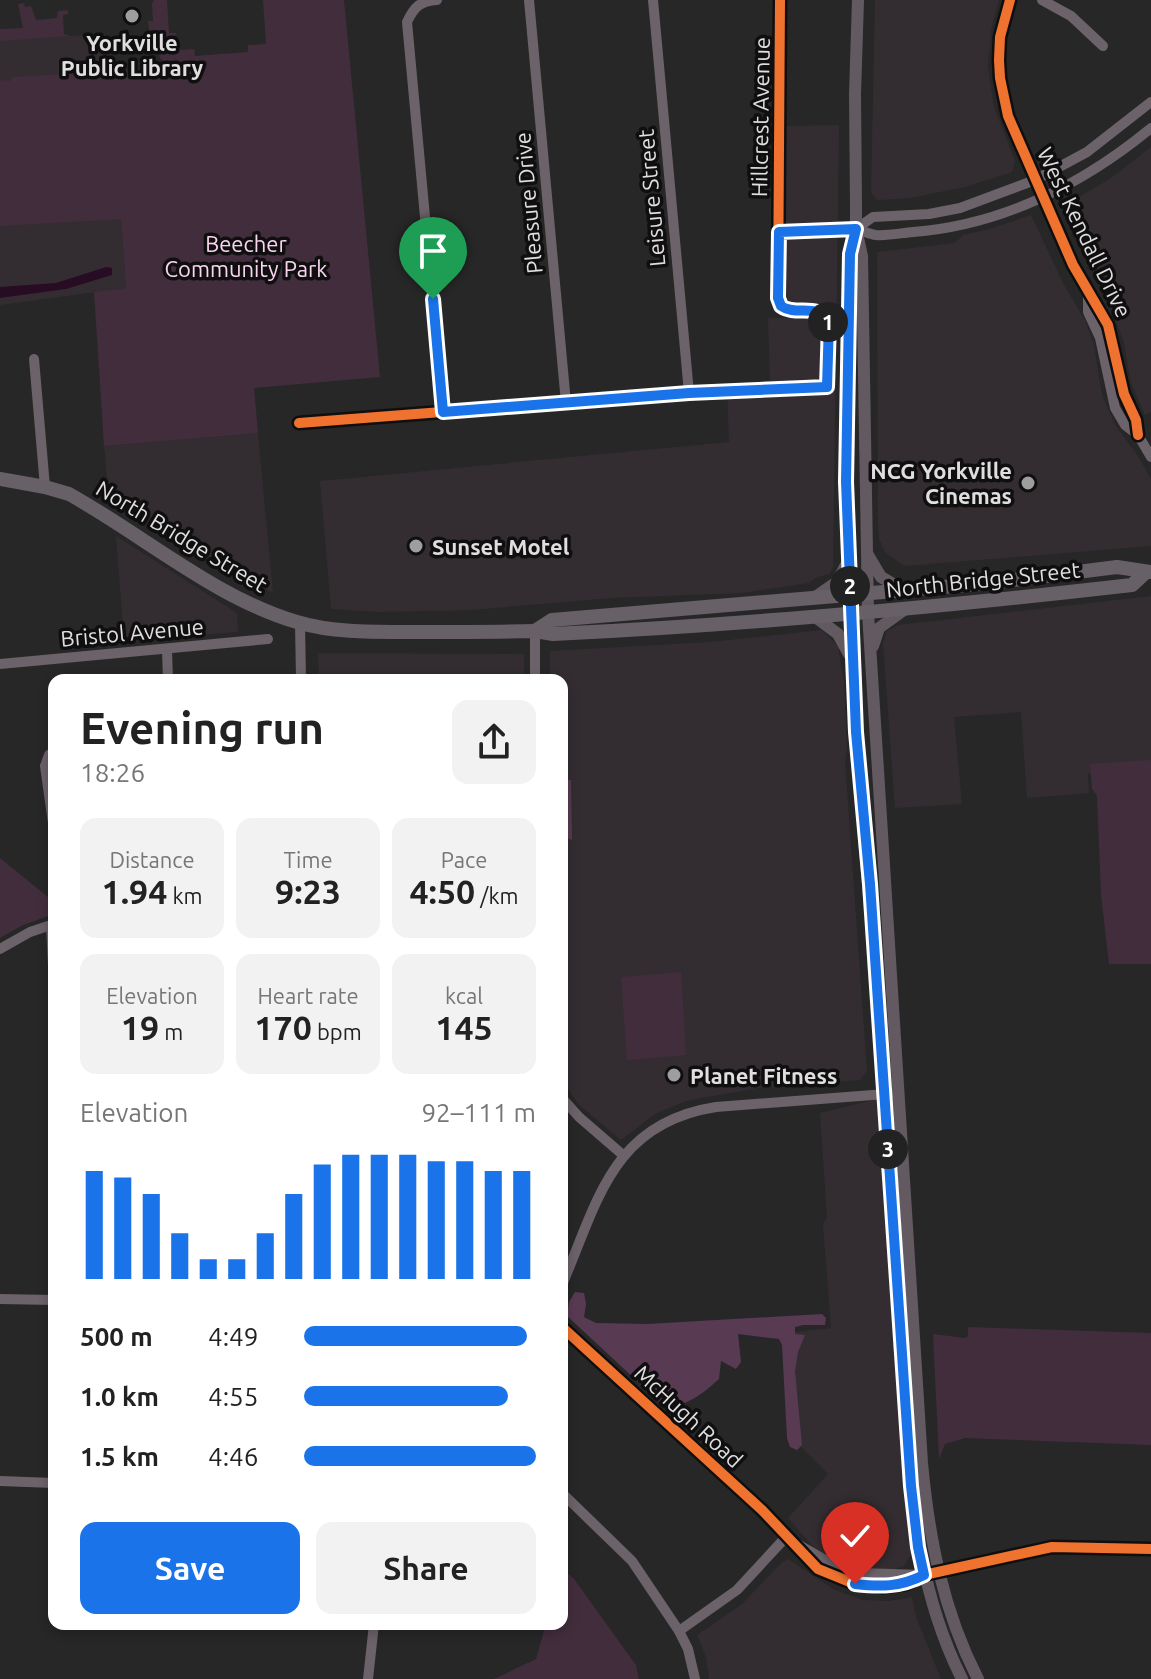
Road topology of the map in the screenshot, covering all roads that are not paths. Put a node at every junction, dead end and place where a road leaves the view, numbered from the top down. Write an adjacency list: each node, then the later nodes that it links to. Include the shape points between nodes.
1 (437, 0): 18 (street, via 413,9 407,22)
2 (529, 0): 17 (street, Pleasure Drive)
3 (653, 0): 16 (street, Leisure Street)
4 (780, 0): 14 (street, Hillcrest Avenue)
5 (858, 0): 13 (main road)
6 (1010, 0): 11 (street, West Kendall Drive, via 1000,37 1000,78 1008,116)
7 (1042, 0): 8 (street, via 1071,16)
8 (1103, 46)
9 (1151, 102): 11 (street, via 1087,152)
10 (1151, 128): 12 (street, via 1090,173)
11 (1035, 180): 12 (street, West Kendall Drive); 13 (street, via 960,208 873,217)
12 (1043, 197): 13 (street, via 954,227 875,235); 20 (street, West Kendall Drive, via 1088,294 1088,312 1100,338 1115,408)
13 (856, 229): 14 (street); 23 (main road, via 862,256); 24 (main road, via 850,254)
14 (779, 232): 16 (street, Hillcrest Avenue, via 781,306 788,311 817,310 829,322 827,387)
15 (34, 359): 22 (street)
16 (689, 393): 17 (street)
17 (566, 403): 18 (street)
18 (443, 412): 19 (street)
19 (299, 423)
20 (1151, 457)
21 (0, 479): 22 (highway, North Bridge Street)
22 (45, 487): 34 (highway, North Bridge Street, via 101,512 235,597)
23 (867, 552): 26 (main road, via 881,577); 27 (main road)
24 (849, 560): 28 (main road); 29 (main road, via 837,582)
25 (1148, 573): 26 (highway, North Bridge Street, via 1117,567); 30 (highway, North Bridge Street, via 1132,585)
26 (905, 591): 27 (highway, North Bridge Street)
27 (868, 594): 28 (highway, North Bridge Street); 31 (main road)
28 (850, 595): 29 (highway, North Bridge Street); 32 (main road)
29 (812, 599): 35 (highway, North Bridge Street, via 552,620)
30 (905, 609): 31 (highway, North Bridge Street); 38 (main road, via 879,628)
31 (868, 613): 32 (highway, North Bridge Street); 38 (main road)
32 (850, 614): 33 (highway, North Bridge Street); 39 (main road)
33 (814, 616): 35 (highway, North Bridge Street, via 669,628); 39 (main road, via 838,634)
34 (300, 623): 35 (highway, North Bridge Street, via 377,632); 42 (street)
35 (535, 631): 43 (street)
36 (268, 639): 37 (street, Bristol Avenue)
37 (167, 650): 40 (street, Bristol Avenue); 41 (street)
38 (870, 657): 48 (main road)
39 (852, 661): 49 (main road)
40 (0, 664)
41 (168, 674)
42 (301, 674)
43 (535, 674)
44 (48, 756): 45 (street)
45 (48, 795)
46 (48, 926): 47 (street)
47 (0, 949)
48 (899, 1093): 49 (street); 61 (main road, via 922,1463)
49 (884, 1094): 51 (street, via 697,1110 659,1125); 62 (main road, via 911,1486)
50 (568, 1105): 51 (street)
51 (623, 1155): 52 (street, via 605,1183)
52 (568, 1271)
53 (0, 1299): 54 (street)
54 (48, 1300)
55 (568, 1332): 59 (street, McHugh Road)
56 (0, 1481): 57 (street)
57 (48, 1483)
58 (568, 1499): 64 (street, via 632,1561)
59 (786, 1537): 62 (street, McHugh Road, via 818,1569 855,1584 883,1587); 64 (street, via 737,1590)
60 (1151, 1549): 61 (street, McHugh Road, via 1052,1547)
61 (938, 1572): 62 (street, McHugh Road); 68 (main road)
62 (924, 1575): 67 (main road)
63 (373, 1630): 65 (street)
64 (679, 1631): 66 (street)
65 (368, 1679)
66 (695, 1679)
67 (962, 1679)
68 (978, 1679)

